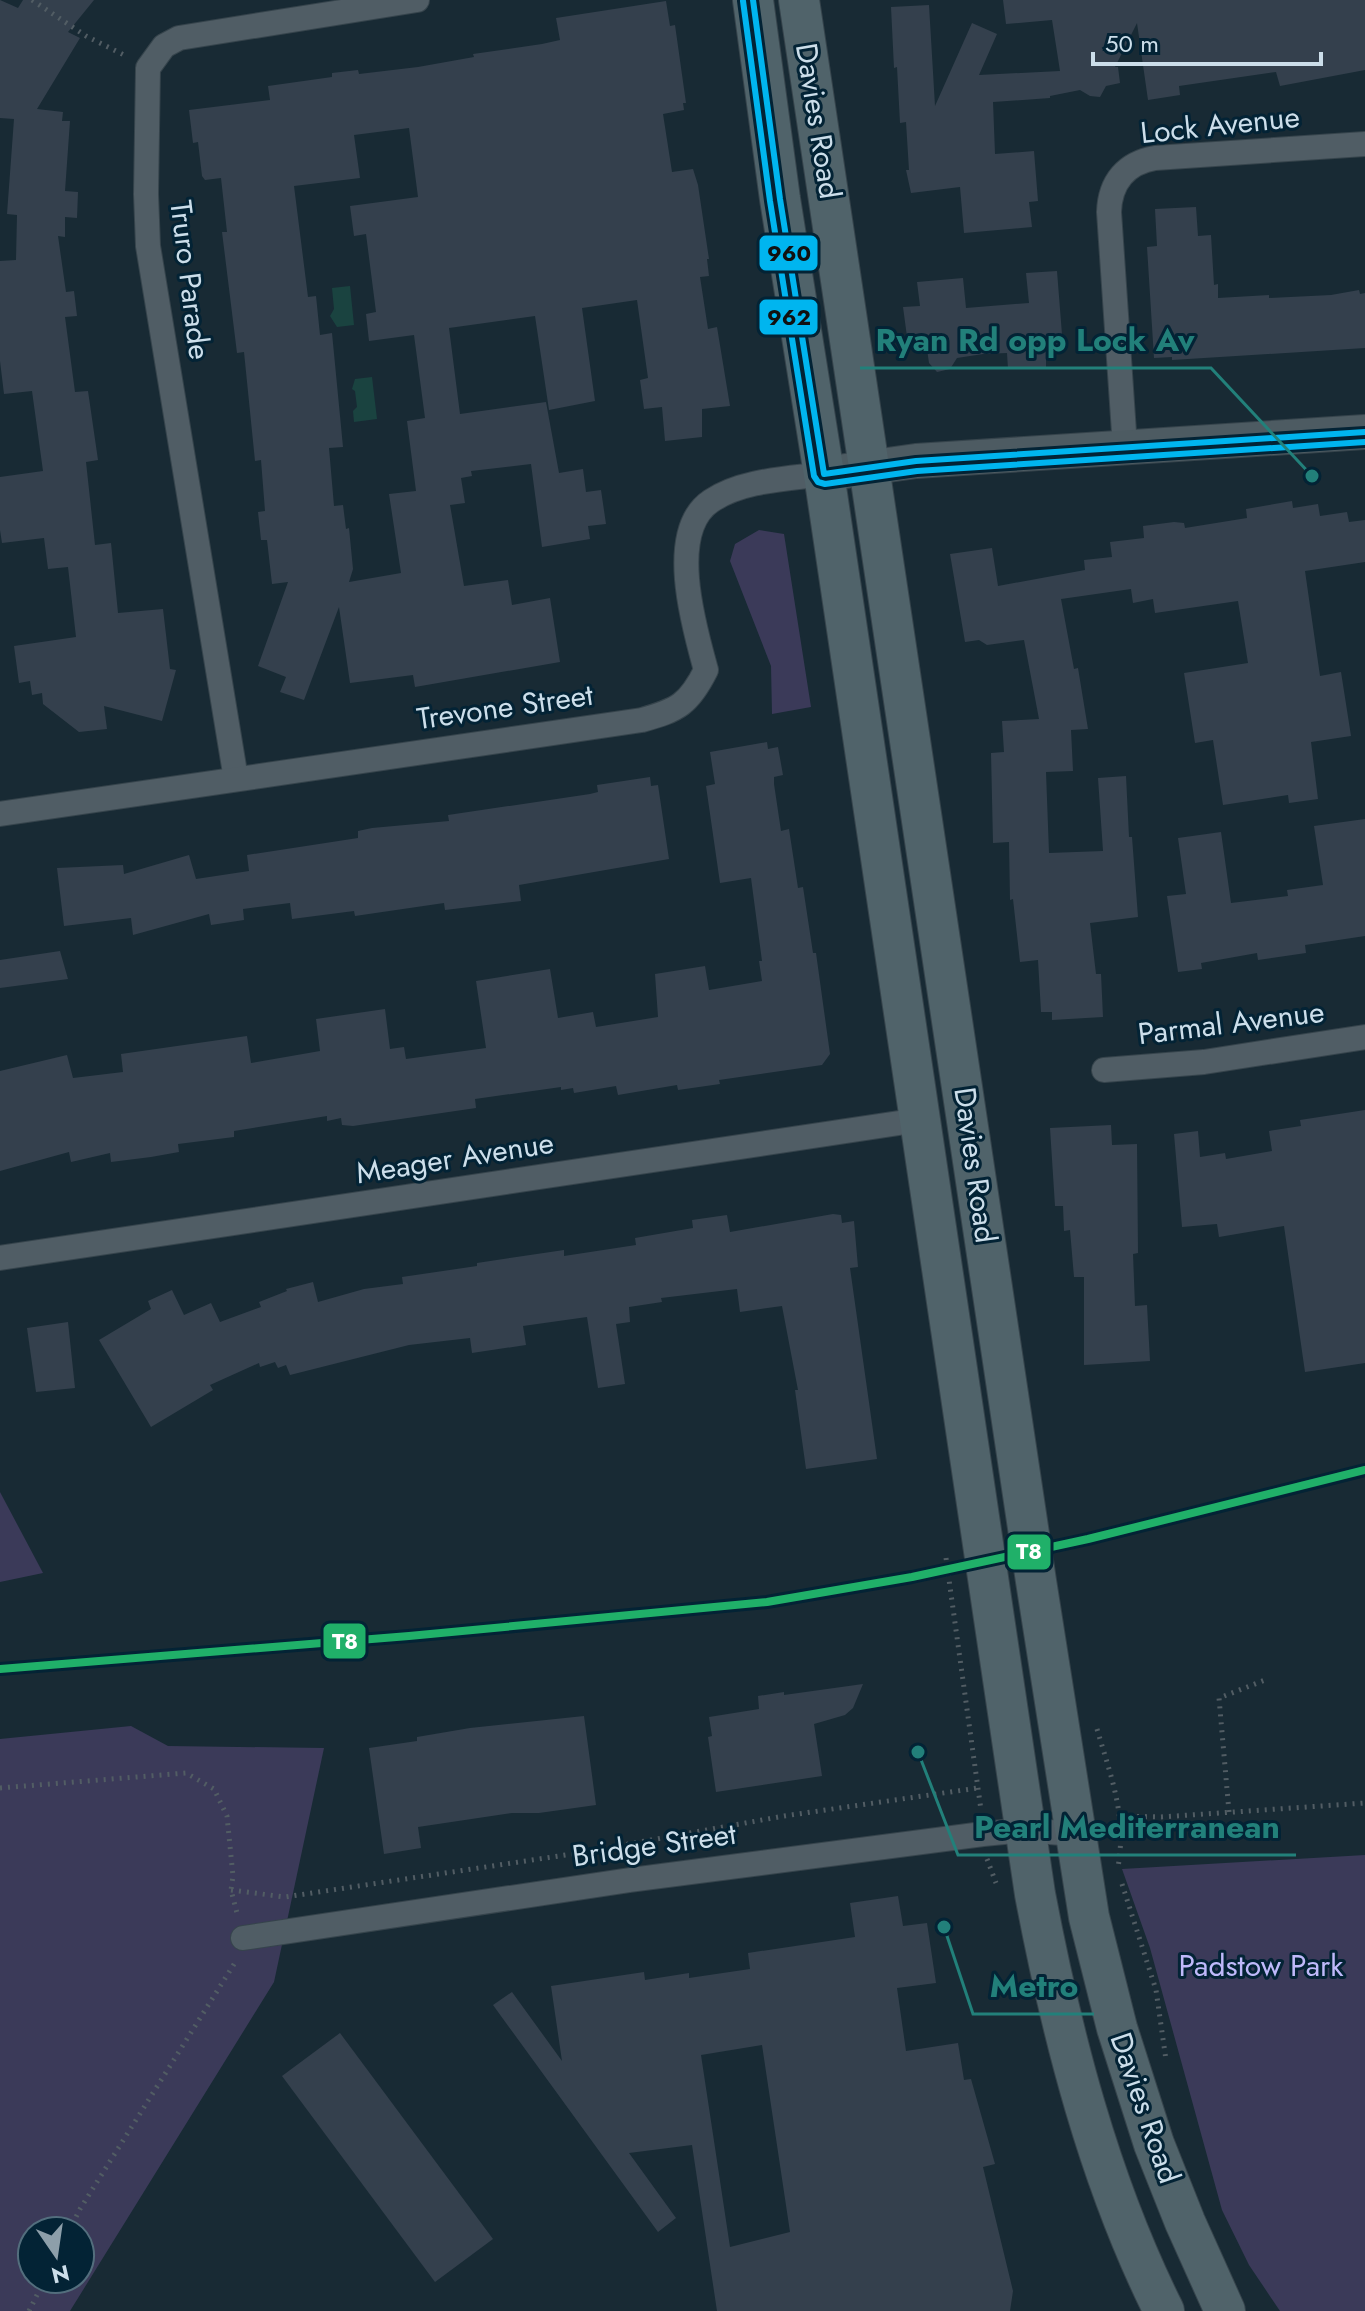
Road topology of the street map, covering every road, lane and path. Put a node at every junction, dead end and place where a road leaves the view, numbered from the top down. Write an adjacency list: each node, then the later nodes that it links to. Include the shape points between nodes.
1 (32, 0): 5 (path)
2 (417, 0): 5 (street, via 179,38 164,46)
3 (753, 0): 10 (highway, Davies Road)
4 (799, 0): 9 (highway, Davies Road)
5 (148, 68): 11 (street, Truro Parade, via 148,246)
6 (1365, 144): 8 (street, Lock Avenue, via 1155,158 1143,160 1114,184 1109,212)
7 (1365, 432): 8 (main road)
8 (1125, 447): 9 (main road)
9 (870, 468): 10 (main road); 14 (highway, Davies Road)
10 (824, 474): 11 (street, Trevone Street, via 725,493 696,517 686,560 706,670 679,707 642,720); 16 (highway, Davies Road)
11 (236, 779): 12 (street, Trevone Street)
12 (0, 814)
13 (1365, 1037): 15 (street, Parmal Avenue, via 1204,1062)
14 (958, 1049): 16 (highway); 24 (highway, Davies Road)
15 (1104, 1070)
16 (919, 1120): 17 (street, Meager Avenue); 23 (highway, Davies Road)
17 (0, 1258)
18 (1265, 1680): 22 (path, via 1219,1698)
19 (0, 1788): 27 (path, via 186,1773 214,1789 227,1816)
20 (978, 1788): 27 (path, via 285,1897)
21 (1365, 1803): 22 (path)
22 (1229, 1812): 25 (path, via 1121,1816)
23 (1025, 1830): 24 (street, Bridge Street); 28 (street, Bridge Street, via 630,1880); 31 (highway, Davies Road, via 1072,2057 1103,2160)
24 (1074, 1834): 32 (highway, Davies Road, via 1102,1973 1133,2083)
25 (1118, 1869)
26 (1121, 1881): 29 (path, via 1156,1990)
27 (231, 1890): 28 (path)
28 (243, 1938): 30 (path, via 235,1964)
29 (1167, 2063)
30 (77, 2215)
31 (1164, 2311)
32 (1225, 2311)

